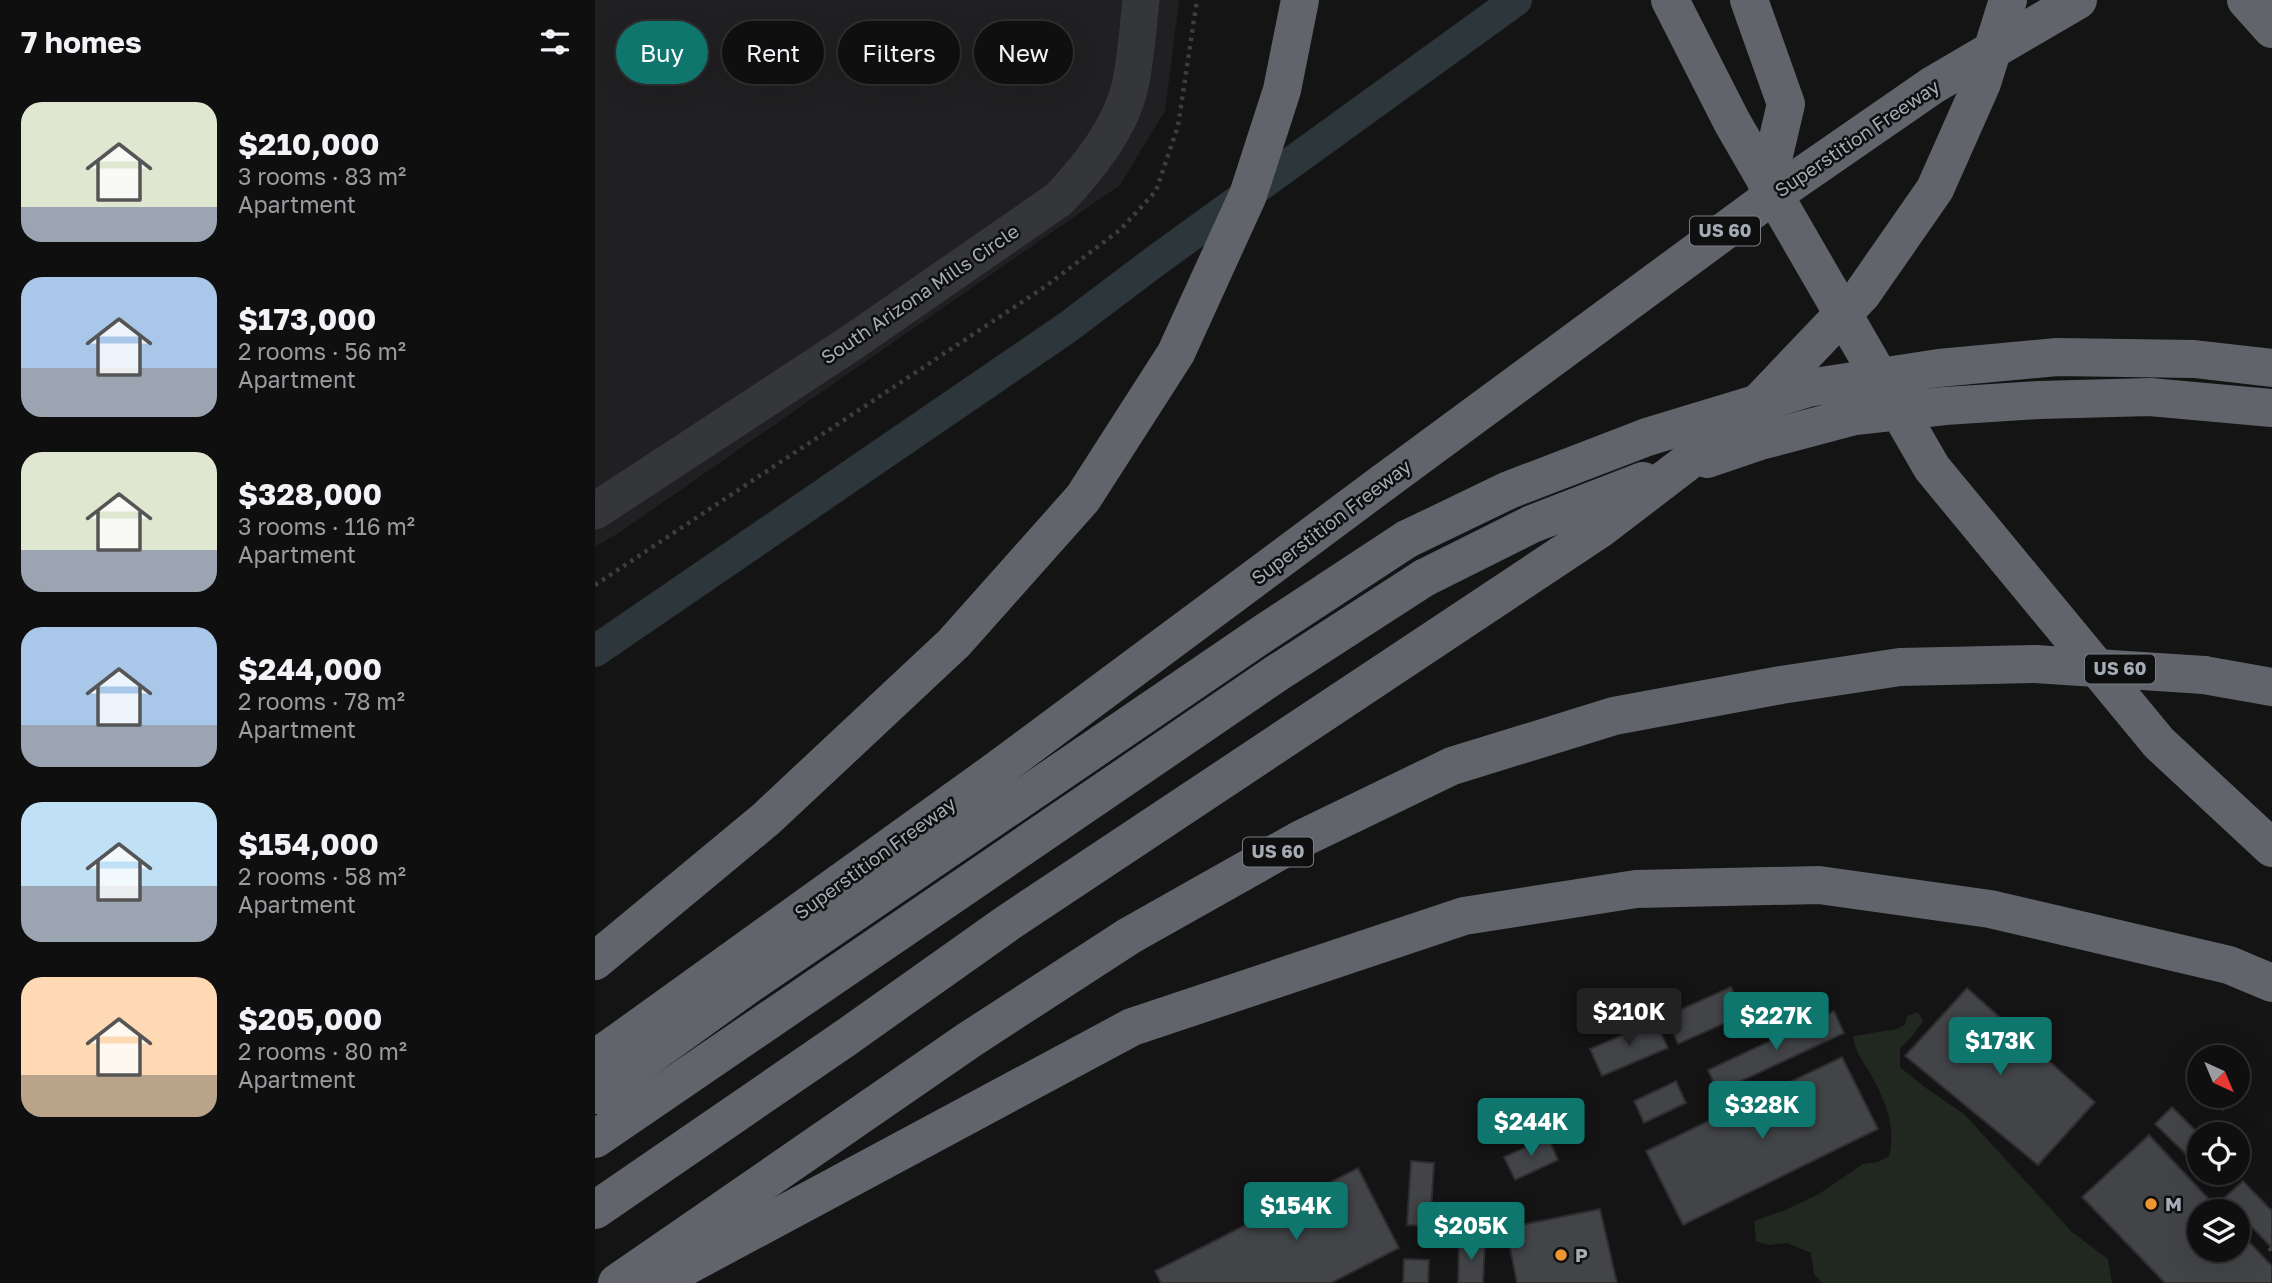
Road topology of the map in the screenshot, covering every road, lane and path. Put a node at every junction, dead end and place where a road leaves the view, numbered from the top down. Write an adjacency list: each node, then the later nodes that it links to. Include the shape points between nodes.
1 (1141, 0): 13 (lane, South Arizona Mills Circle, via 1130,86 1119,117 1081,175 1059,199 907,306)
2 (1197, 0): 14 (path, via 1178,126 1156,191 1121,229 1046,286)
3 (1300, 0): 17 (highway, via 1282,90 1248,195 1177,353 1083,498 954,643 766,819)
4 (1670, 0): 10 (highway)
5 (1749, 0): 10 (highway, via 1786,104)
6 (2008, 0): 22 (highway, bridge, via 1982,83 1935,189 1862,294 1741,421 1600,528 1020,914)
7 (2078, 0): 19 (highway, Superstition Freeway / US 60, bridge, via 1933,85 1801,176 997,770)
8 (2246, 0): 9 (highway)
9 (2272, 29)
10 (1767, 185): 16 (highway, via 1932,468 2159,743)
11 (2272, 368): 20 (highway, bridge, via 2194,359 2057,357 1939,368 1808,388 1647,437 1509,490 1407,539 1264,633)
12 (2272, 408): 21 (highway, bridge, via 2150,397 1985,403 1855,416 1760,441 1532,524 1424,578 1265,681)
13 (595, 511)
14 (595, 585)
15 (2272, 687): 23 (highway, US 60, bridge, via 2204,675 2035,664 1900,667 1614,716 1452,766 1301,839 1129,936 969,1040)
16 (2272, 848)
17 (595, 961)
18 (2272, 984): 24 (highway, via 2229,965 1990,909 1819,885 1636,889 1464,916 1132,1027)
19 (595, 1059)
20 (595, 1094)
21 (595, 1139)
22 (595, 1210)
23 (617, 1283)
24 (655, 1283)

